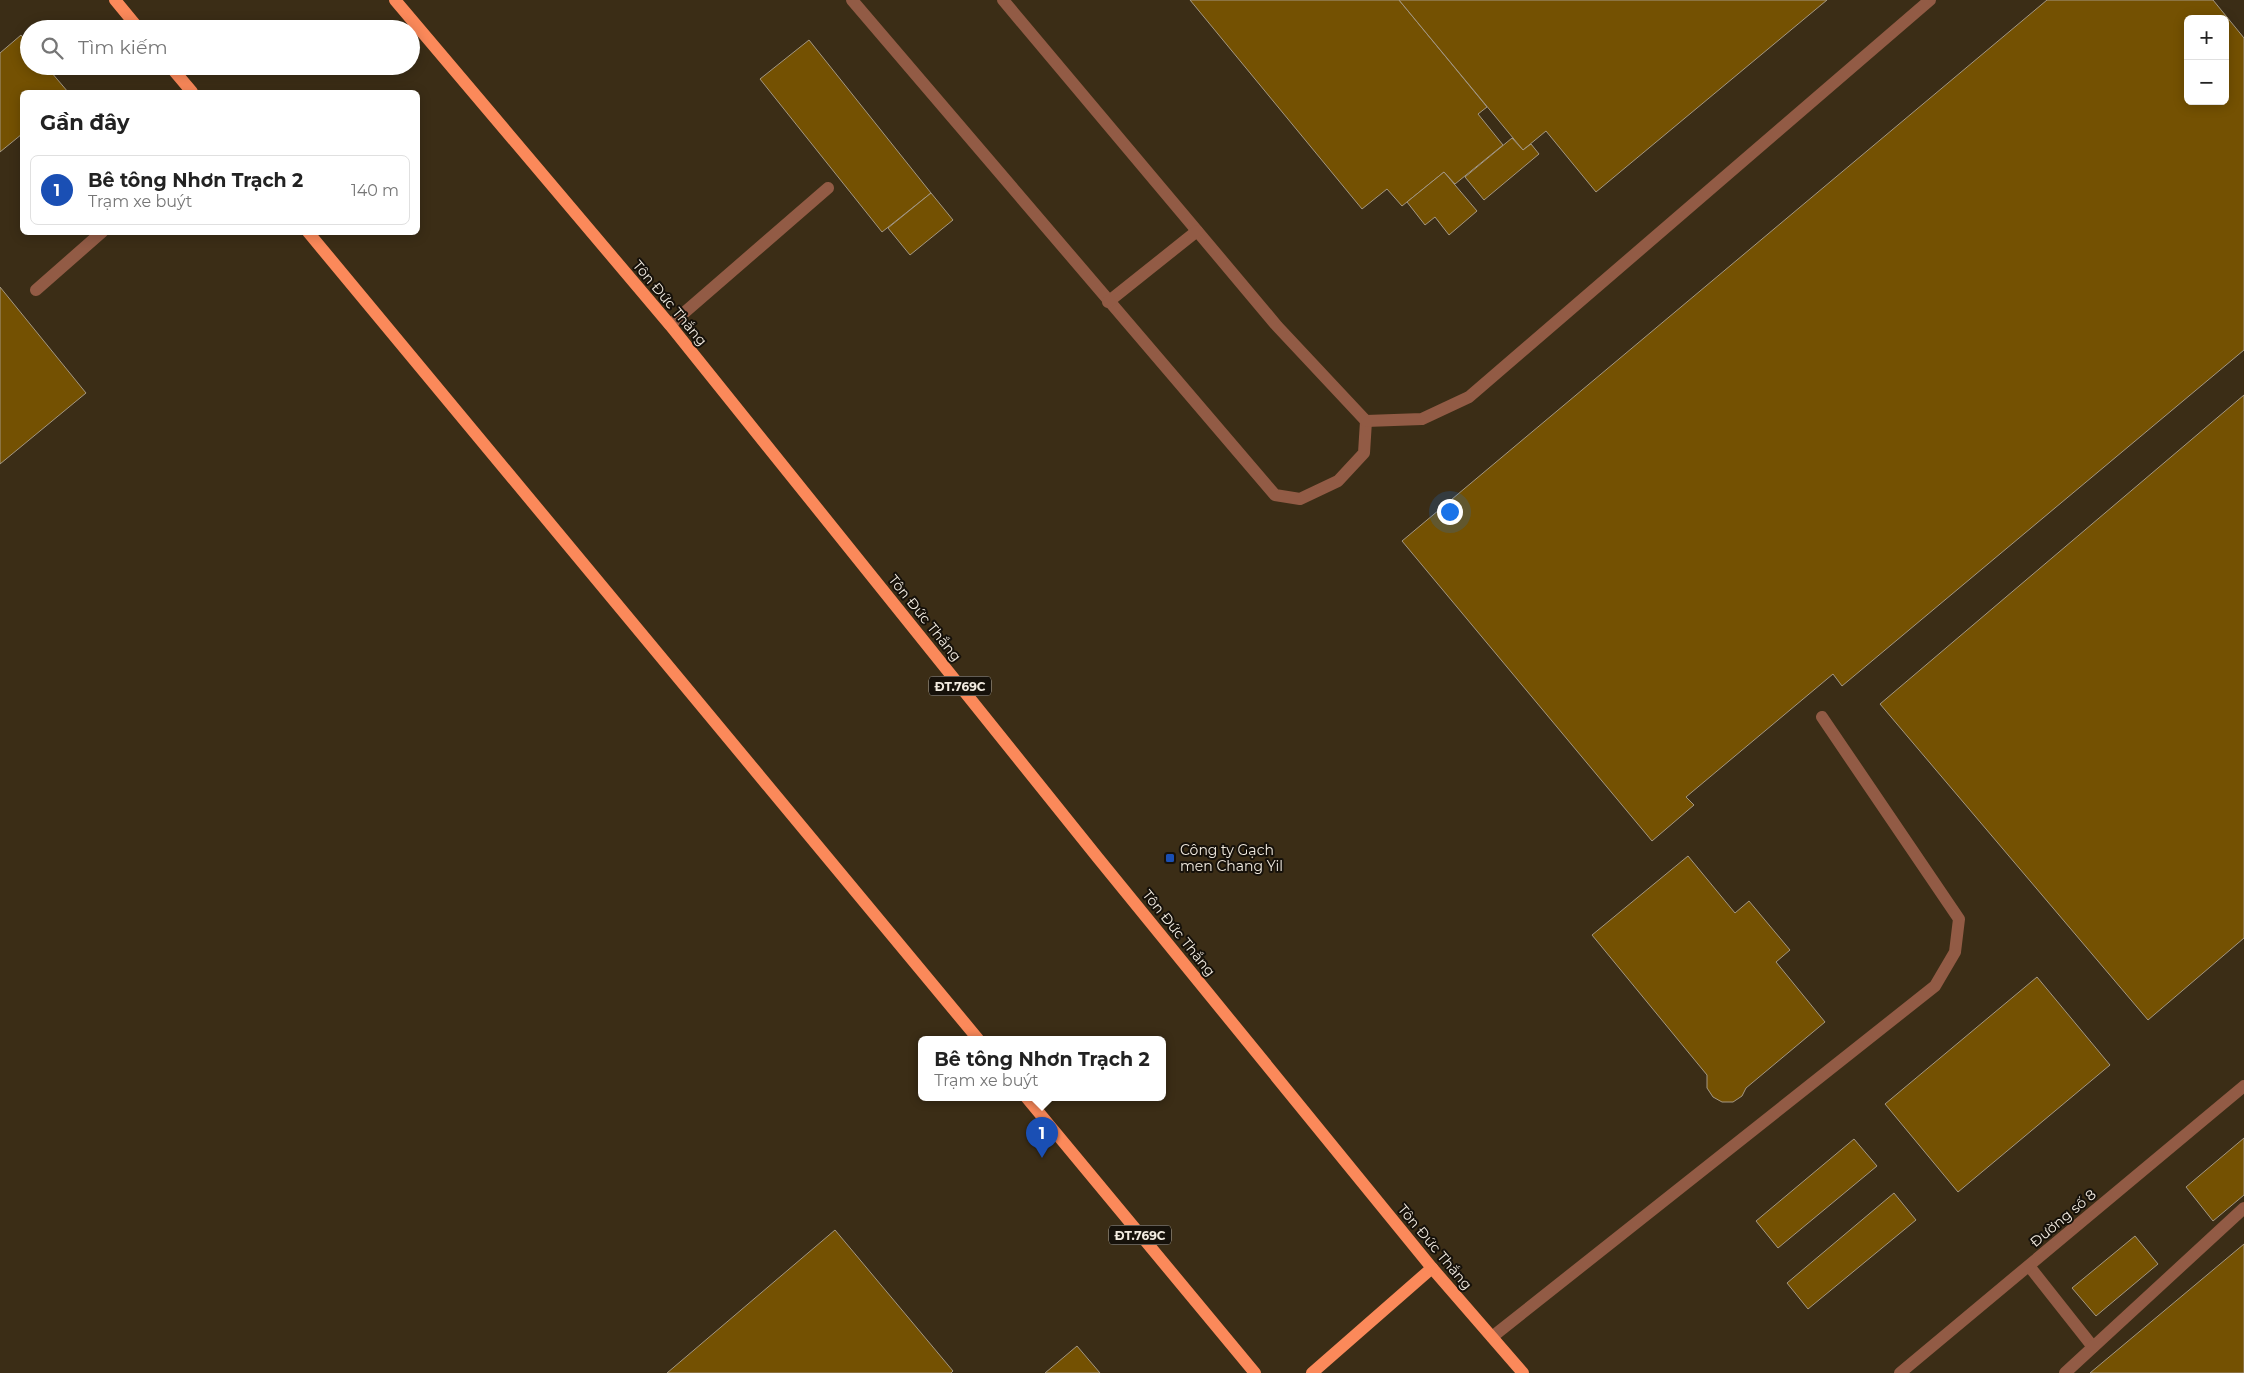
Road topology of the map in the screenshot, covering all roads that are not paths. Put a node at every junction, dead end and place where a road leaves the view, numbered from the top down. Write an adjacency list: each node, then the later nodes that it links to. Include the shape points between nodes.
1 (115, 0): 6 (main road)
2 (396, 0): 7 (main road, Tôn Đức Thắng / ĐT.769C)
3 (852, 0): 16 (street)
4 (1003, 0): 12 (street)
5 (1930, 0): 18 (street, via 1469,397 1422,419)
6 (132, 20)
7 (413, 20)
8 (420, 28): 17 (main road, Tôn Đức Thắng / ĐT.769C)
9 (178, 75): 10 (main road)
10 (190, 90)
11 (828, 188): 17 (street)
12 (1197, 231): 16 (street); 18 (street, via 1277,326)
13 (99, 235): 15 (street)
14 (310, 235): 20 (main road)
15 (36, 290)
16 (1108, 302): 18 (street, via 1275,495 1300,499 1338,481 1364,452)
17 (670, 324): 25 (main road, Tôn Đức Thắng / ĐT.769C)
18 (1366, 421)
19 (1822, 717): 26 (street, via 1959,919 1955,952 1935,986)
20 (976, 1036)
21 (2244, 1086): 24 (street, Đường số 8)
22 (1029, 1101): 28 (main road, ĐT.769C)
23 (2244, 1208): 27 (street)
24 (2029, 1266): 27 (street); 31 (street, Đường số 8)
25 (1432, 1268): 26 (main road, Tôn Đức Thắng / ĐT.769C); 29 (main road)
26 (1492, 1337): 30 (main road, Tôn Đức Thắng / ĐT.769C)
27 (2092, 1347): 32 (street)
28 (1255, 1373)
29 (1312, 1373)
30 (1523, 1373)
31 (1900, 1373)
32 (2064, 1373)

